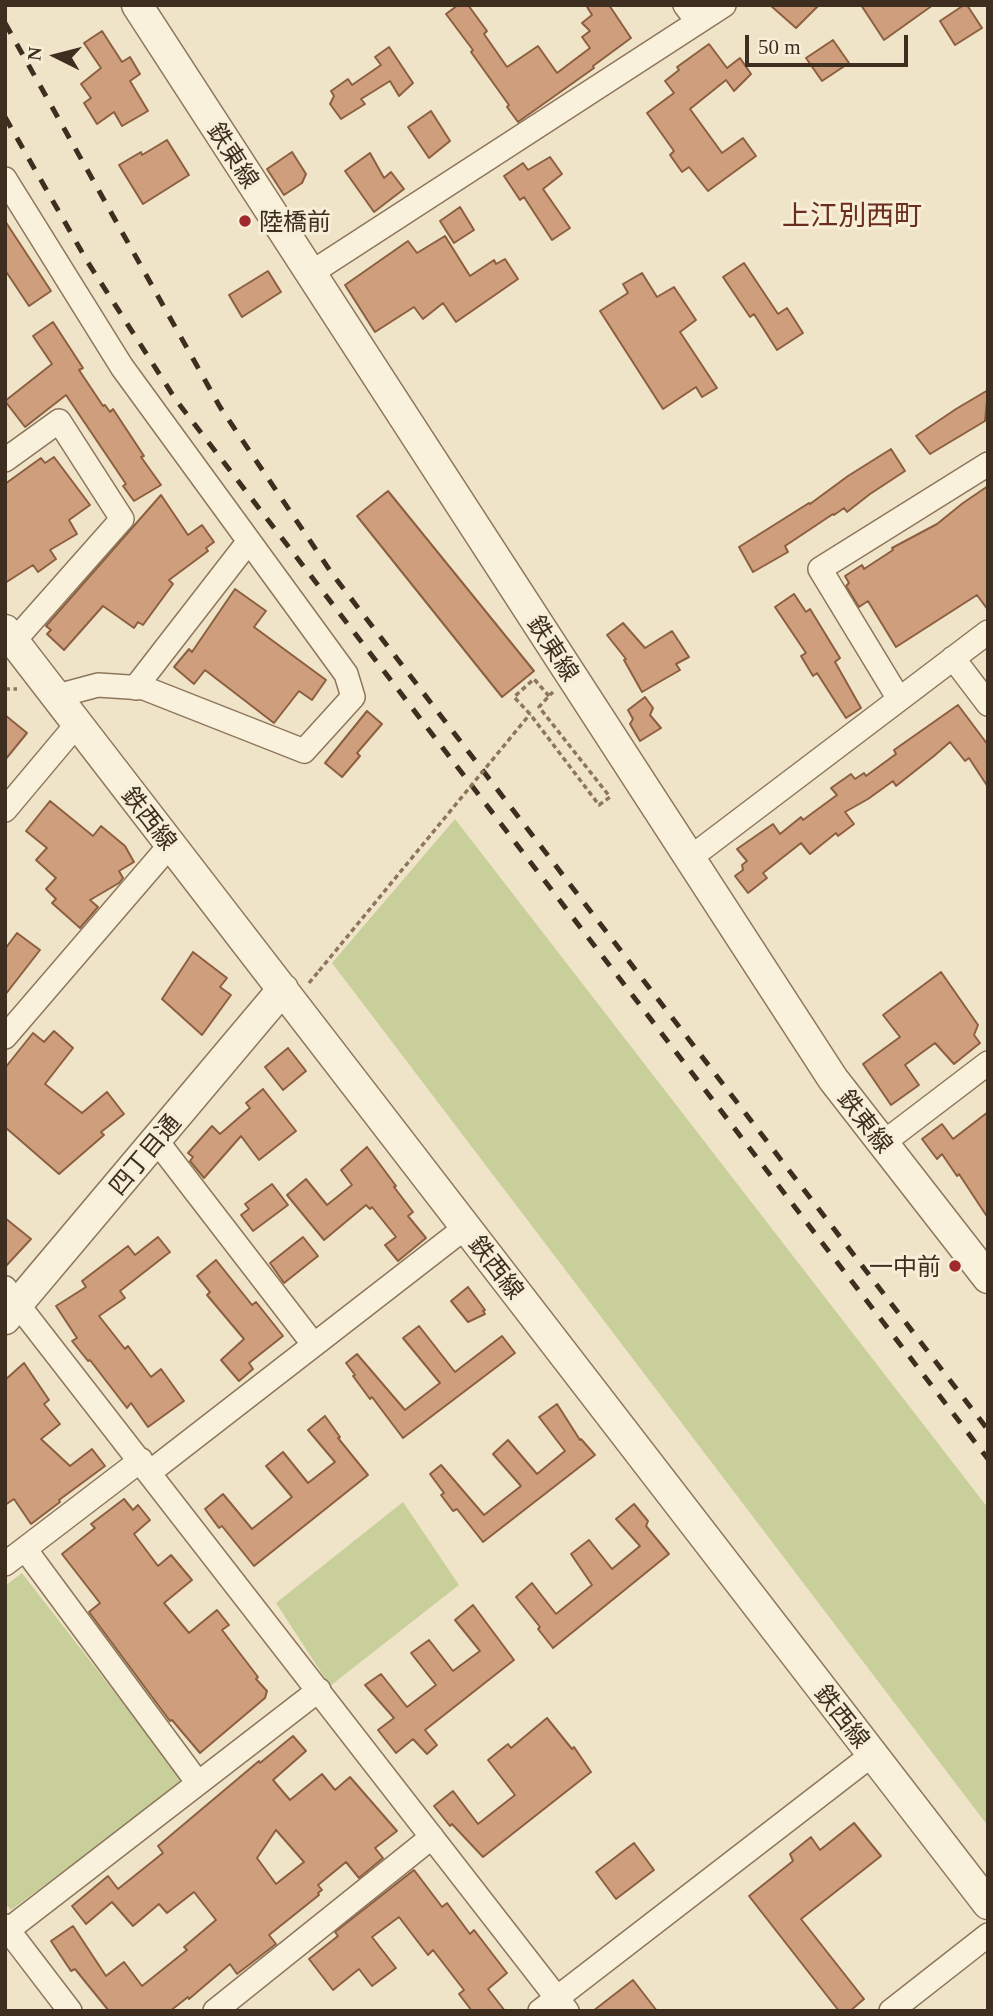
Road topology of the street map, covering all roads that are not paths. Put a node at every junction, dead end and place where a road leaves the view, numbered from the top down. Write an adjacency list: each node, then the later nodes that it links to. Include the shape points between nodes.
1 (137, 5): 5 (street, 鉄東線)
2 (724, 5): 3 (street)
3 (691, 14): 5 (street)
4 (5, 179): 8 (street, via 122,367)
5 (310, 273): 19 (street, 鉄東線)
6 (5, 460): 10 (street, via 59,421 122,519)
7 (988, 464): 14 (street, via 820,569)
8 (249, 541): 12 (street); 12 (street, via 346,674 353,696 304,751)
9 (988, 632): 11 (street)
10 (10, 636): 13 (street, 鉄西線)
11 (953, 658): 14 (street); 15 (street)
12 (135, 688): 13 (street, via 98,685)
13 (57, 696): 16 (street, 鉄西線)
14 (899, 699): 19 (street)
15 (988, 704)
16 (78, 723): 17 (street); 18 (street, 鉄西線)
17 (5, 810)
18 (171, 844): 20 (street, 鉄西線); 21 (street)
19 (690, 858): 24 (street, 鉄東線, via 833,1079)
20 (295, 988): 23 (street, 四丁目通); 25 (street, 鉄西線)
21 (5, 1037)
22 (988, 1063): 24 (street)
23 (156, 1140): 27 (street, 四丁目通); 28 (street)
24 (883, 1143): 26 (street, 鉄東線)
25 (466, 1227): 28 (street); 33 (street, 鉄西線)
26 (988, 1278)
27 (10, 1303): 29 (street)
28 (314, 1345): 29 (street)
29 (145, 1466): 30 (street); 32 (street)
30 (25, 1549): 31 (street); 34 (street)
31 (5, 1564)
32 (319, 1690): 34 (street); 35 (street)
33 (873, 1754): 36 (street, 鉄西線); 39 (street)
34 (198, 1783): 37 (street)
35 (432, 1837): 39 (street); 41 (street)
36 (988, 1904)
37 (7, 1928): 40 (street)
38 (988, 1935): 42 (street)
39 (555, 2006)
40 (70, 2011)
41 (215, 2011)
42 (891, 2011)

